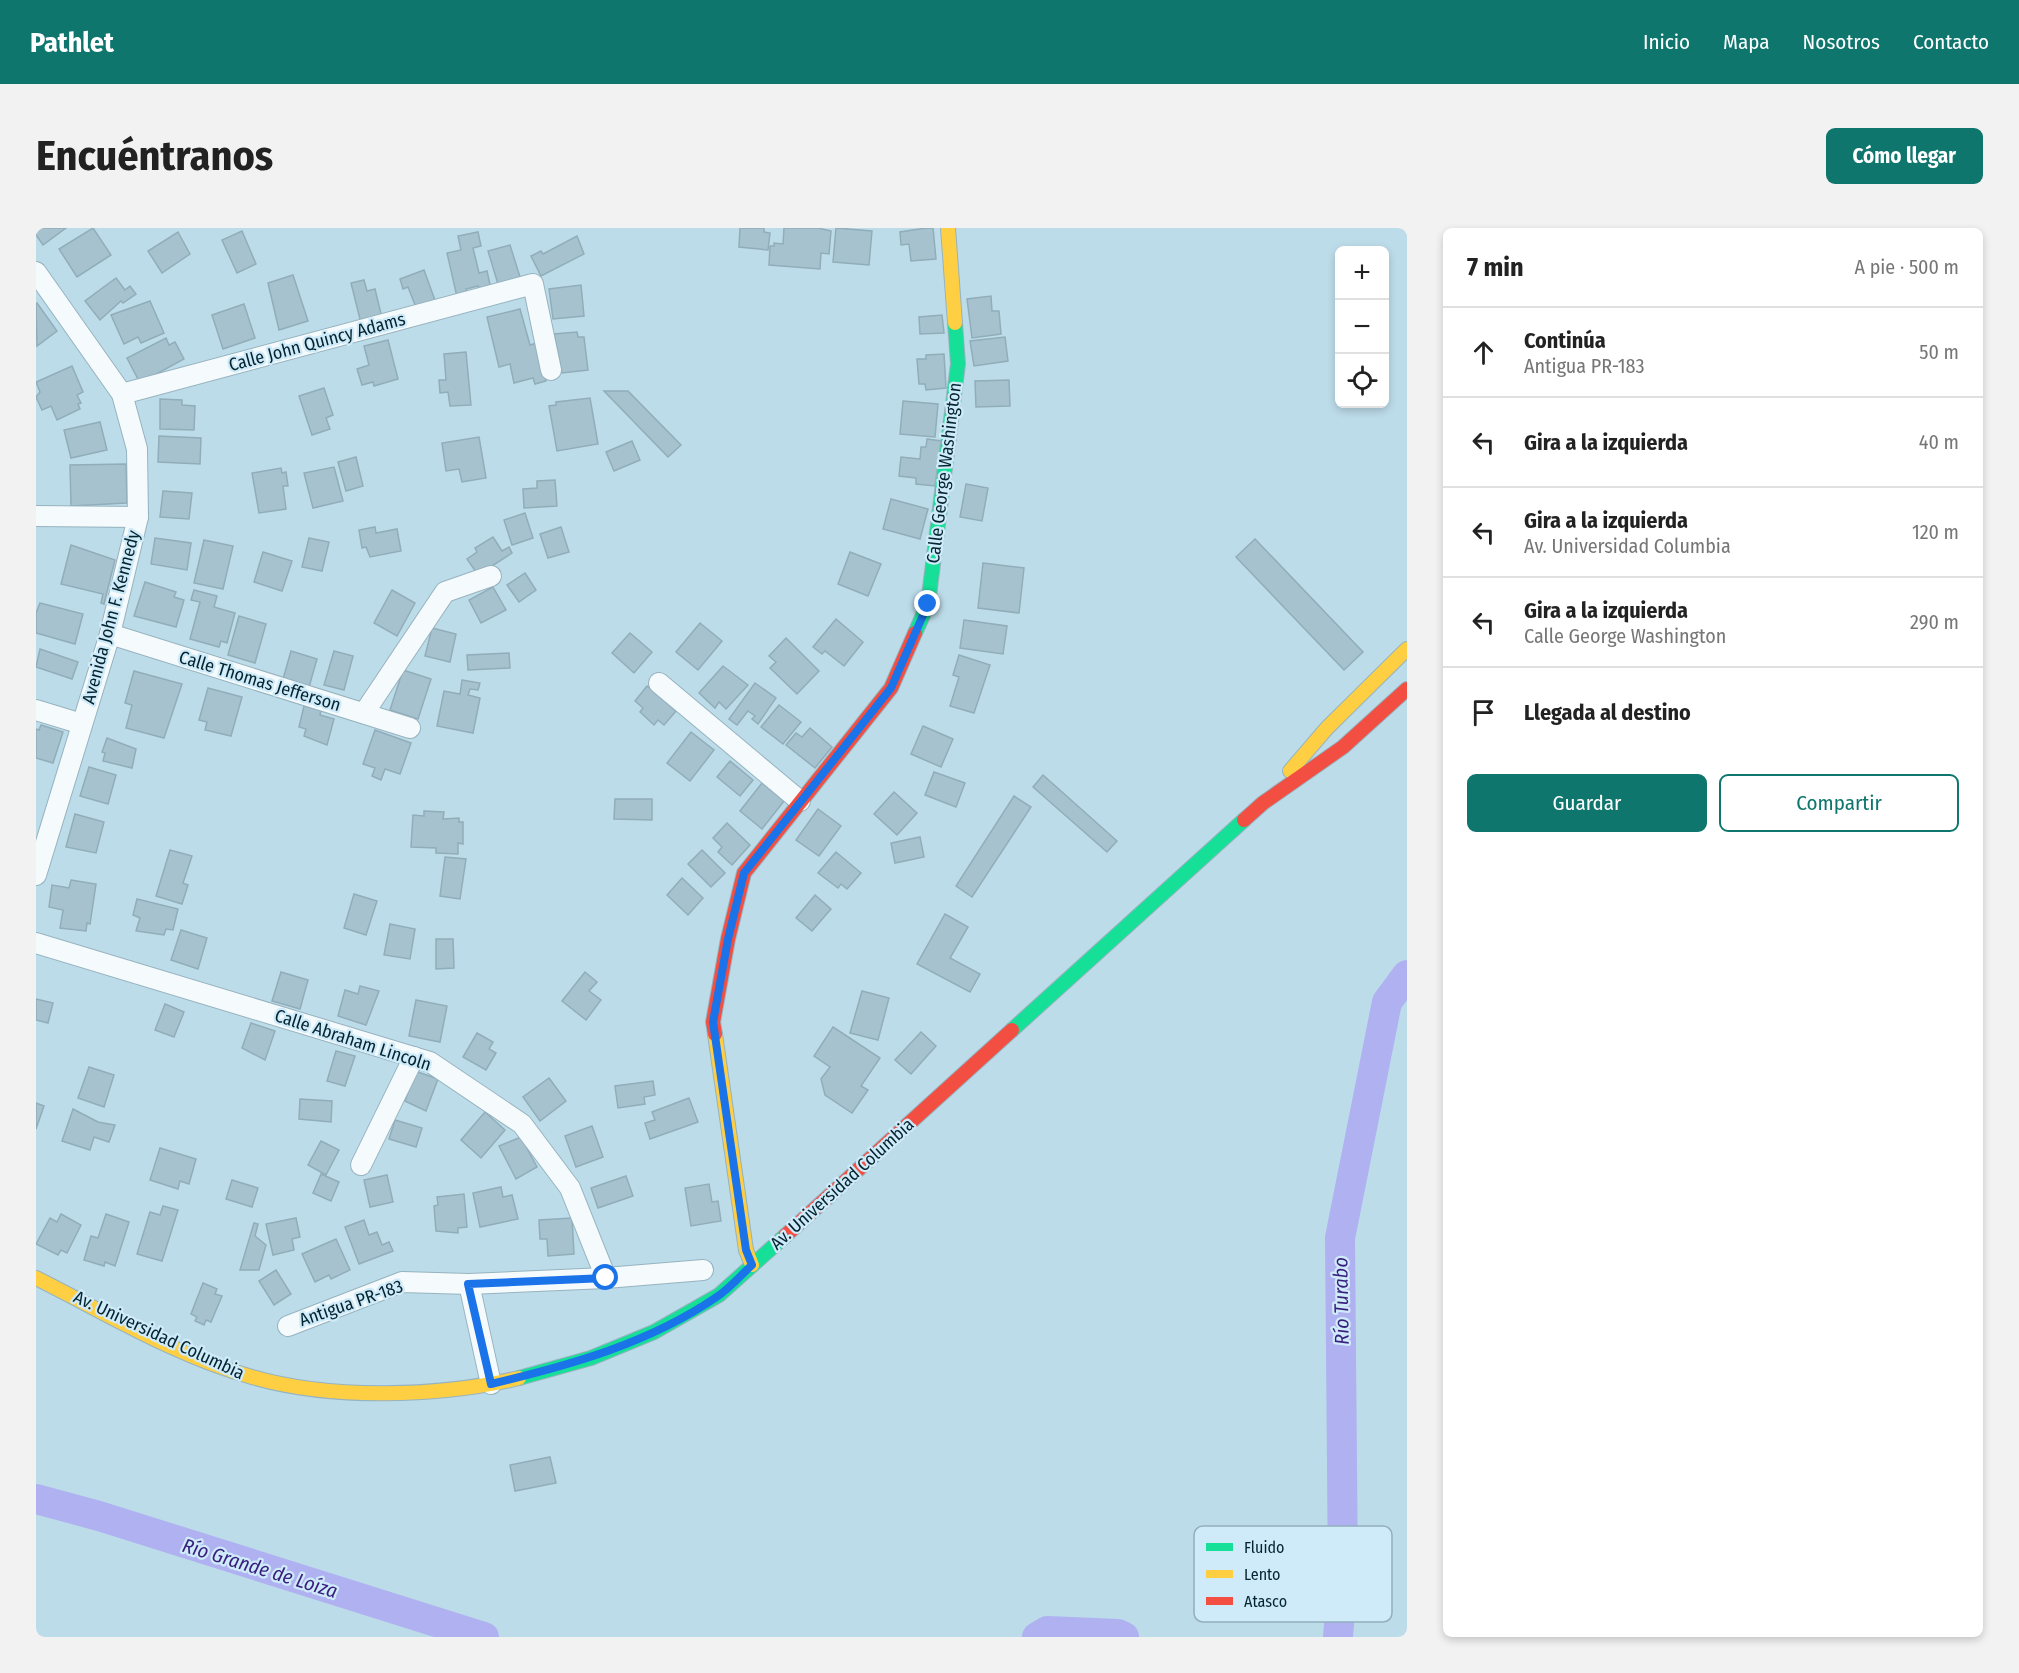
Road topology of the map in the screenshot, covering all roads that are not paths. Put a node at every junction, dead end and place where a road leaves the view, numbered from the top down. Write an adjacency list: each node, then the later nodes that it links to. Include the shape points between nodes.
1 (948, 228): 16 (main road, Calle George Washington, via 958,364 928,604 891,688)
2 (36, 272): 4 (street, Avenida John F. Kennedy)
3 (551, 370): 4 (street, Calle John Quincy Adams, via 533,284)
4 (122, 394): 6 (street, Avenida John F. Kennedy, via 137,449)
5 (36, 516): 6 (street)
6 (138, 517): 8 (street, Avenida John F. Kennedy)
7 (491, 576): 13 (street, via 445,592)
8 (110, 634): 13 (street, Calle Thomas Jefferson); 14 (street, Avenida John F. Kennedy)
9 (1407, 649): 17 (main road, Av. Universidad Columbia, via 1327,728)
10 (659, 682): 16 (street)
11 (1407, 689): 17 (main road, Av. Universidad Columbia, via 1343,747)
12 (36, 710): 14 (street)
13 (364, 713): 15 (street, Calle Thomas Jefferson)
14 (82, 724): 18 (street, Avenida John F. Kennedy)
15 (410, 728)
16 (800, 801): 22 (main road, Calle George Washington, via 744,873 713,1022 746,1250)
17 (1263, 803): 22 (main road, Av. Universidad Columbia)
18 (36, 875)
19 (36, 943): 20 (street, Calle Abraham Lincoln)
20 (414, 1057): 21 (street); 25 (street, Calle Abraham Lincoln, via 430,1062 522,1124 570,1188)
21 (361, 1165)
22 (752, 1265): 28 (main road, Av. Universidad Columbia, via 719,1295 633,1342 568,1366)
23 (703, 1270): 25 (street, Antigua PR-183)
24 (36, 1278): 28 (main road, Av. Universidad Columbia, via 190,1352 252,1377 377,1395)
25 (606, 1278): 26 (street, Antigua PR-183)
26 (468, 1284): 27 (street, Antigua PR-183, via 402,1282); 28 (street)
27 (288, 1326)
28 (491, 1384)

